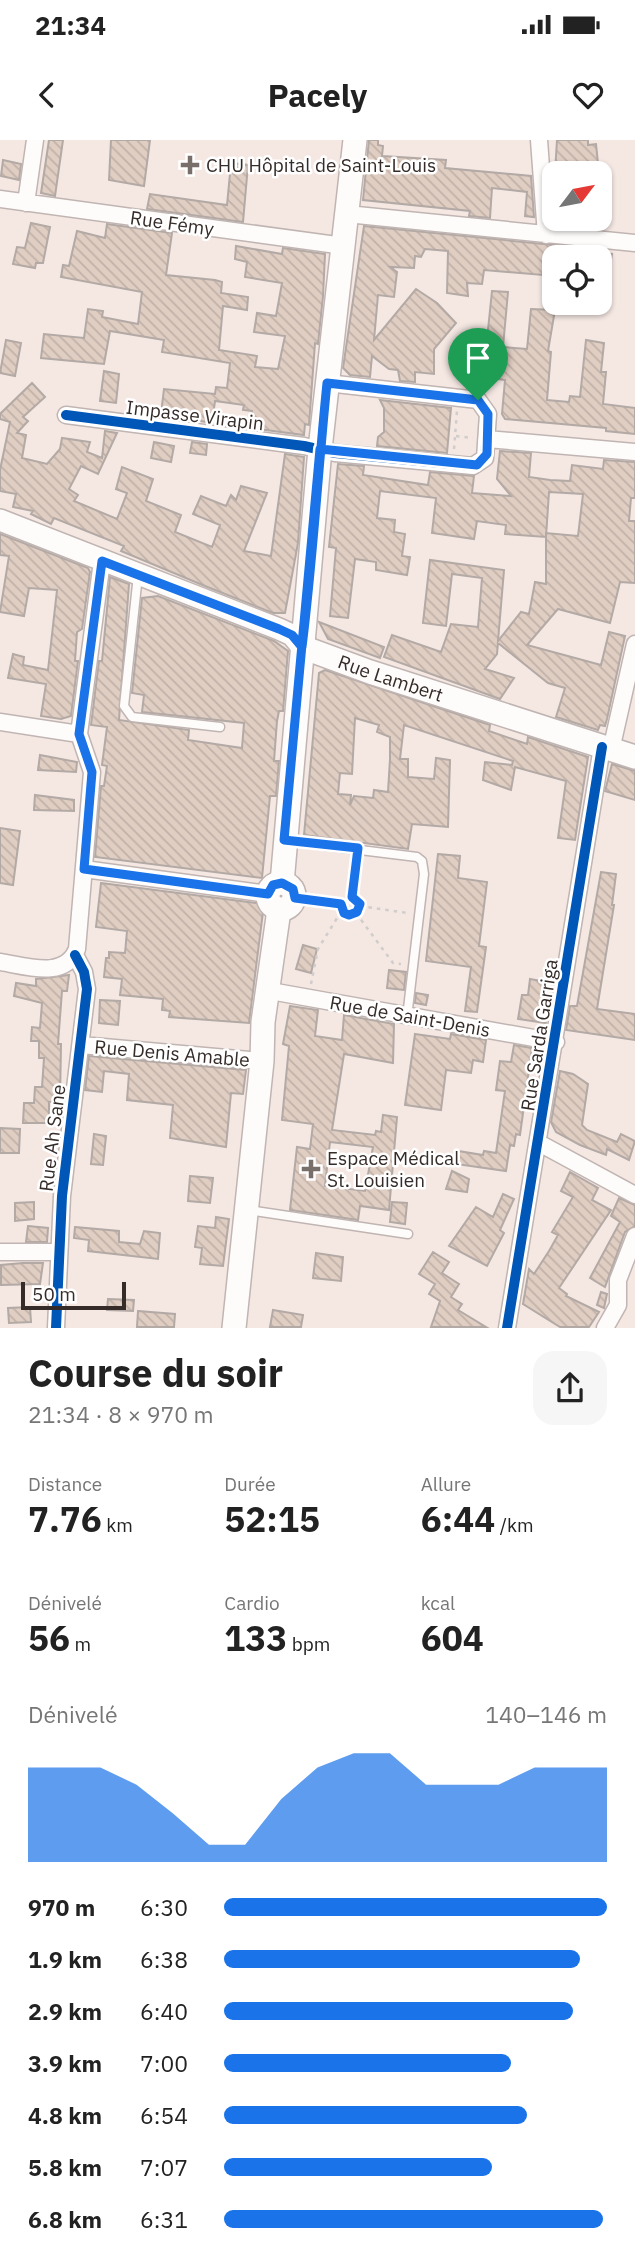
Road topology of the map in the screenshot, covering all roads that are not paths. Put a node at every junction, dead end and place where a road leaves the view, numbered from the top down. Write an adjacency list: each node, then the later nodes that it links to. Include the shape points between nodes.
1 (35, 140): 5 (street)
2 (355, 140): 6 (main road)
3 (539, 140): 7 (street)
4 (0, 199): 5 (street, Rue Fémy)
5 (26, 203): 9 (street, Rue Fémy)
6 (347, 214): 7 (street); 9 (main road)
7 (546, 234): 8 (street)
8 (635, 243)
9 (344, 246): 10 (main road)
10 (327, 383): 12 (street, via 478,400 486,407); 13 (main road)
11 (66, 415): 13 (street, Impasse Virapin)
12 (487, 439): 13 (street, Impasse Virapin, via 487,454 473,466); 14 (street)
13 (320, 449): 19 (main road)
14 (635, 452)
15 (0, 520): 16 (street, Rue Lambert)
16 (102, 561): 17 (street, Rue Lambert); 22 (street)
17 (138, 575): 19 (street, Rue Lambert, via 286,632); 21 (lane, via 124,706 132,717)
18 (635, 644): 23 (street, Rue Sarda Garriga)
19 (302, 647): 23 (main road, Rue Lambert); 25 (main road)
20 (0, 722): 22 (street)
21 (220, 727)
22 (79, 734): 26 (street, via 92,772)
23 (607, 748): 24 (main road, Rue Lambert); 32 (street, Rue Sarda Garriga)
24 (635, 757)
25 (284, 840): 27 (main road); 31 (lane, via 422,861)
26 (84, 869): 27 (street); 28 (street)
27 (280, 903): 30 (main road)
28 (75, 955): 29 (street, via 53,969); 33 (street, Rue Ah Sane, via 86,980)
29 (0, 962)
30 (277, 990): 31 (street, Rue de Saint-Denis); 34 (main road)
31 (407, 1017): 32 (street, Rue de Saint-Denis)
32 (556, 1042): 35 (street, Rue Sarda Garriga)
33 (81, 1045): 34 (street, Rue Denis Amable); 41 (street, Rue Ah Sane)
34 (262, 1061): 37 (main road)
35 (538, 1143): 36 (street); 45 (street, Rue Sarda Garriga)
36 (635, 1195)
37 (247, 1210): 38 (lane); 44 (main road)
38 (408, 1234)
39 (635, 1236): 42 (street, via 618,1280 618,1305)
40 (0, 1252): 41 (street)
41 (58, 1252): 43 (street, Rue Ah Sane)
42 (608, 1327)
43 (56, 1328)
44 (234, 1328)
45 (507, 1328)

